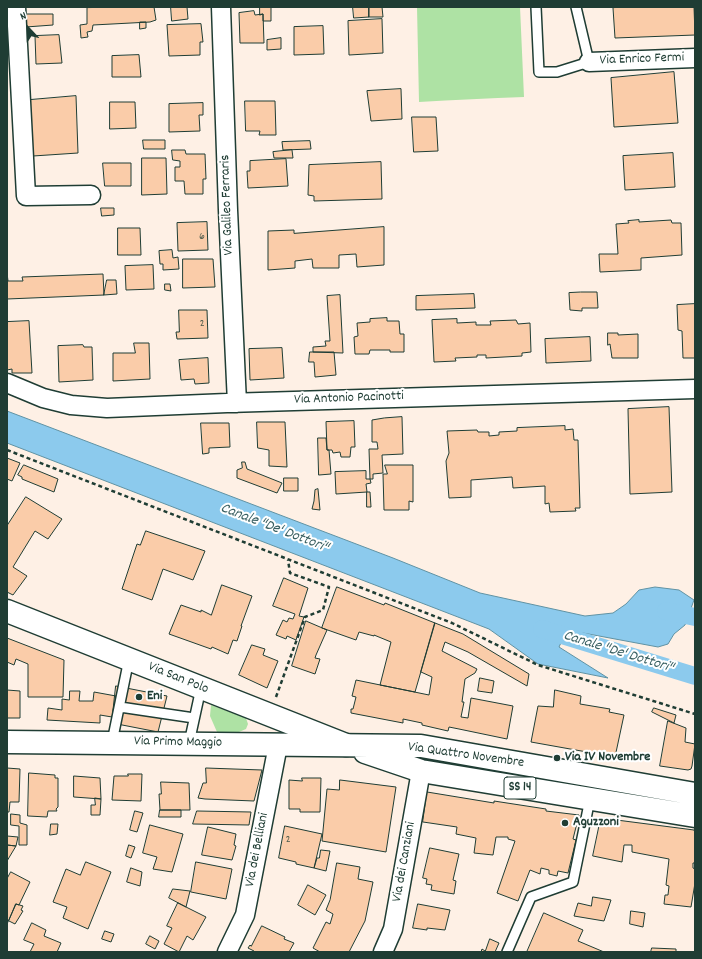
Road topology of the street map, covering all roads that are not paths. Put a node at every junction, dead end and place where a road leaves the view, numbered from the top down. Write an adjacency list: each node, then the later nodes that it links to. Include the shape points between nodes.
1 (16, 7): 7 (street, via 26,196)
2 (221, 7): 10 (street, Via Galileo Ferraris)
3 (536, 7): 6 (lane, via 539,72 557,72)
4 (576, 7): 6 (lane)
5 (695, 58): 6 (street, Via Enrico Fermi)
6 (590, 62)
7 (91, 195)
8 (7, 383): 10 (street, Via Antonio Pacinotti, via 43,398 71,405 107,408)
9 (695, 390): 10 (street, Via Antonio Pacinotti)
10 (237, 403)
11 (7, 612): 12 (main road, Via San Polo)
12 (130, 659): 13 (main road, Via San Polo); 14 (lane)
13 (202, 688): 15 (lane); 20 (main road, Via San Polo)
14 (120, 707): 15 (lane); 17 (lane)
15 (194, 718): 18 (lane)
16 (7, 742): 17 (main road, Via Primo Maggio)
17 (112, 742): 18 (main road, Via Primo Maggio)
18 (189, 743): 19 (main road, Via Primo Maggio)
19 (278, 745): 20 (main road, Via Primo Maggio); 25 (street, Via dei Belliani, via 245,914)
20 (349, 746): 21 (main road, Via Quattro Novembre / SS 14); 22 (main road, Via Quattro Novembre, via 421,746)
21 (421, 771): 23 (main road, Via Quattro Novembre / SS 14); 26 (street, Via dei Canziani, via 393,929)
22 (695, 794)
23 (590, 799): 24 (main road, Via Quattro Novembre / SS 14); 27 (lane, via 573,882 531,897)
24 (695, 816)
25 (227, 952)
26 (383, 952)
27 (507, 952)

